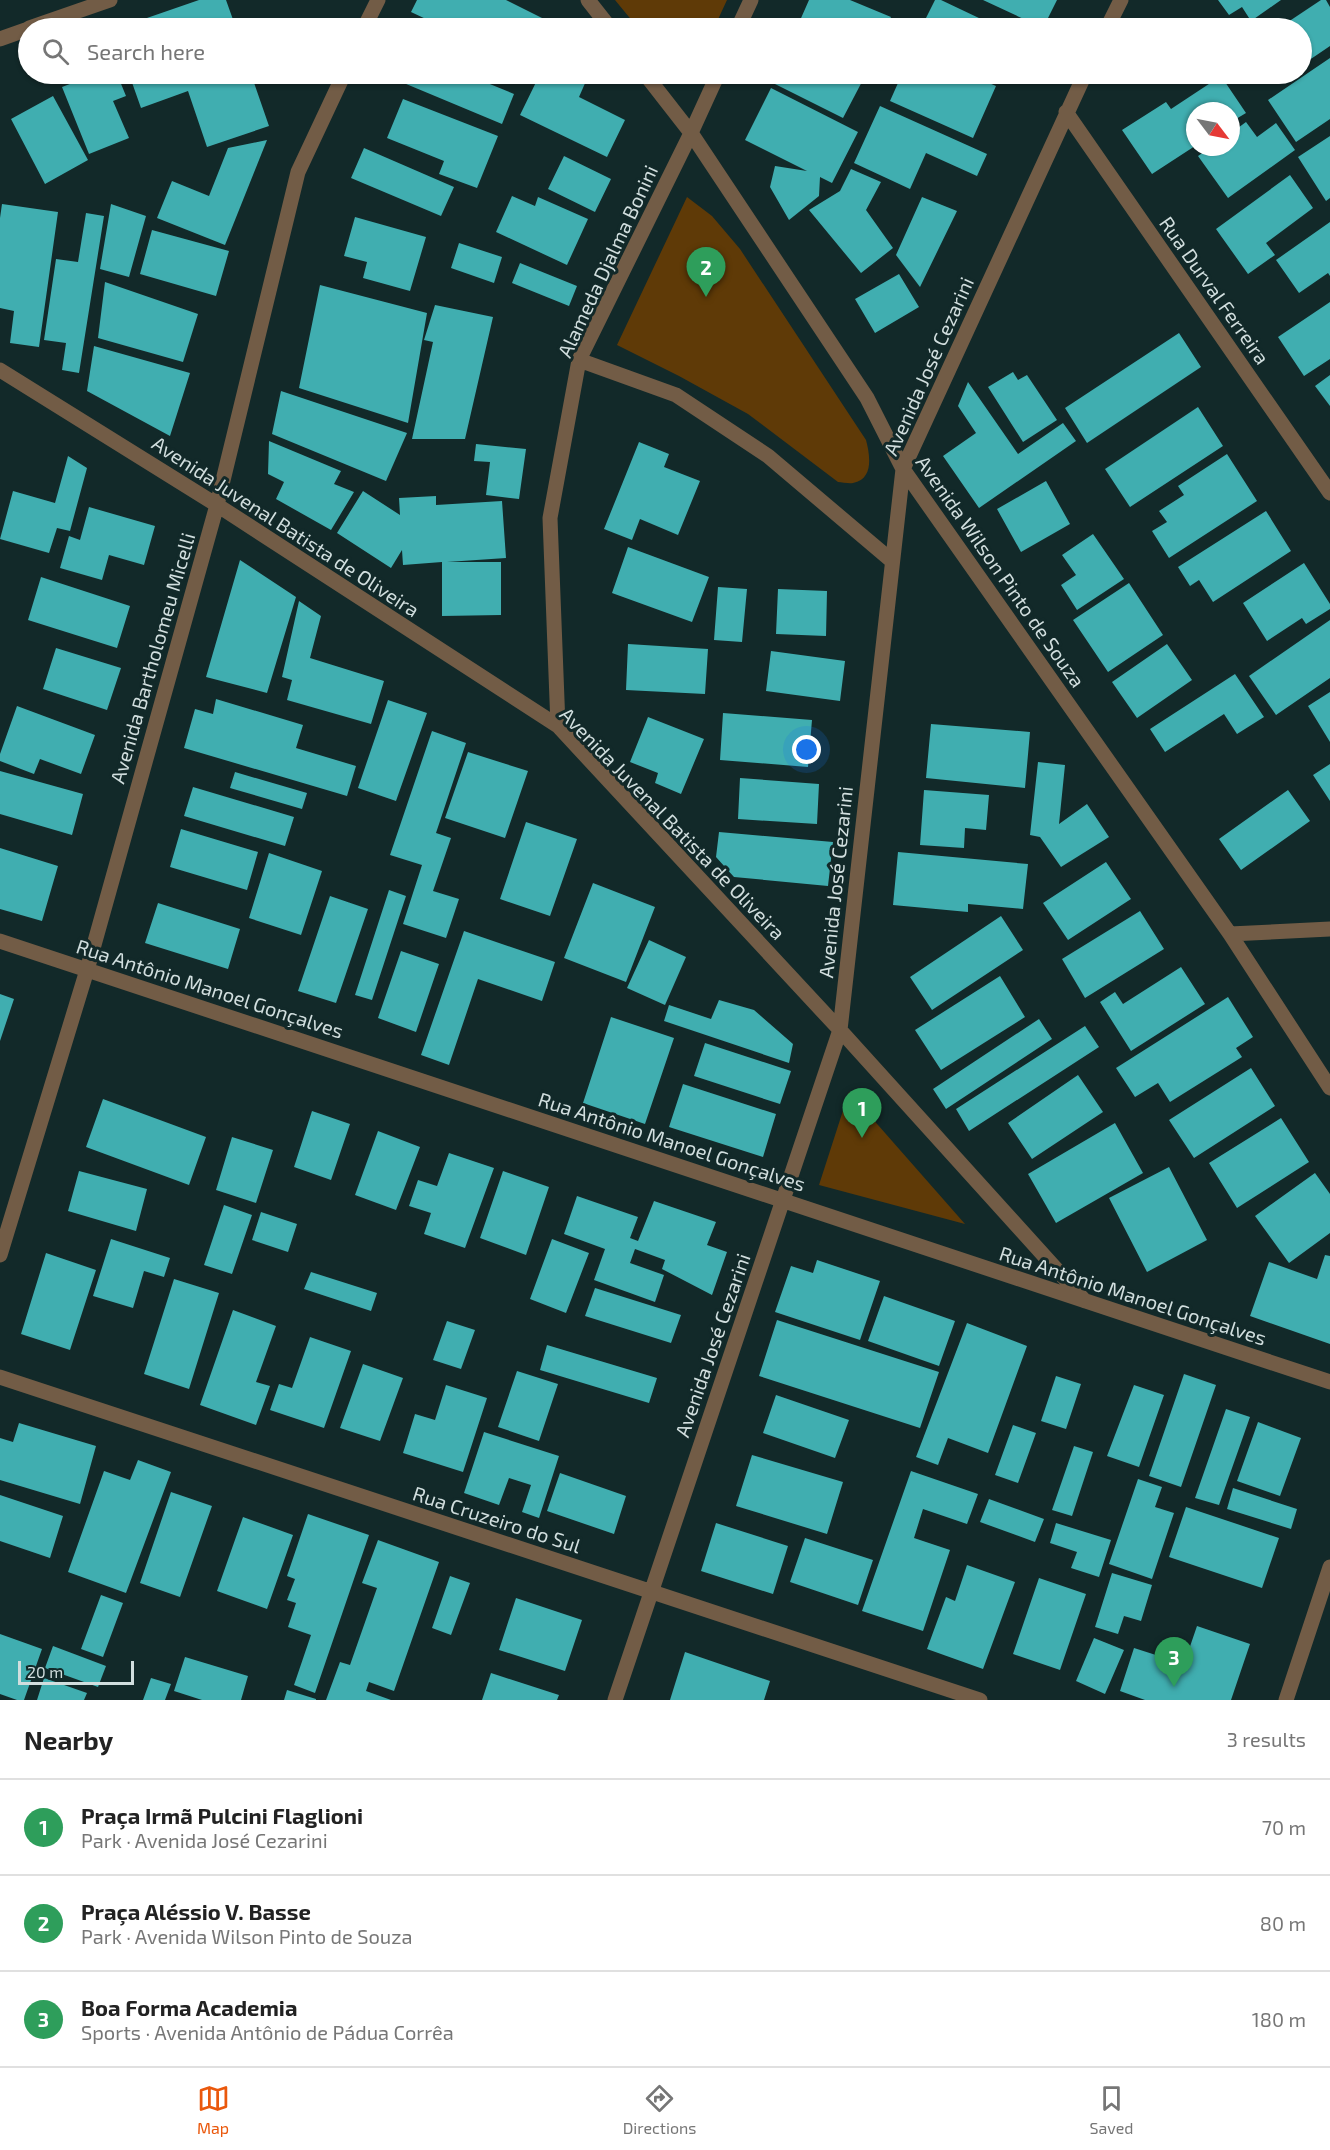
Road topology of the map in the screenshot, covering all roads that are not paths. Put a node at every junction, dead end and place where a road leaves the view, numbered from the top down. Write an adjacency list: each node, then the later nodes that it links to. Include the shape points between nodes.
1 (110, 0): 6 (street)
2 (378, 0): 7 (street)
3 (588, 0): 8 (street)
4 (751, 0): 9 (street)
5 (1121, 0): 10 (street)
6 (60, 18)
7 (369, 18)
8 (602, 18)
9 (743, 18)
10 (1112, 18)
11 (18, 33): 12 (street)
12 (0, 39)
13 (339, 84): 23 (street, Avenida Bartholomeu Micelli, via 298,172)
14 (653, 84): 18 (street, Avenida Wilson Pinto de Souza)
15 (713, 84): 18 (street, Alameda Djalma Bonini)
16 (1080, 84): 17 (street, Avenida José Cezarini)
17 (1066, 112): 21 (street, Avenida José Cezarini); 22 (street, Rua Durval Ferreira)
18 (691, 133): 19 (street, Alameda Djalma Bonini); 21 (street, Avenida Wilson Pinto de Souza, via 867,398)
19 (579, 360): 24 (street, via 676,395 768,456); 25 (street, Alameda Djalma Bonini, via 550,518)
20 (0, 370): 23 (street, Avenida Juvenal Batista de Oliveira)
21 (903, 469): 24 (street, Avenida José Cezarini); 27 (street, Avenida Wilson Pinto de Souza)
22 (1330, 493)
23 (217, 505): 25 (street, Avenida Juvenal Batista de Oliveira); 29 (street, Avenida Bartholomeu Micelli)
24 (892, 561): 30 (street, Avenida José Cezarini)
25 (558, 726): 30 (street, Avenida Juvenal Batista de Oliveira)
26 (1330, 929): 27 (street)
27 (1230, 934): 31 (street, Avenida Wilson Pinto de Souza)
28 (0, 941): 29 (street, Rua Antônio Manoel Gonçalves)
29 (87, 970): 32 (street, Rua Antônio Manoel Gonçalves); 33 (street, Avenida Bartholomeu Micelli)
30 (840, 1030): 32 (street, Avenida José Cezarini); 34 (street, Avenida Juvenal Batista de Oliveira)
31 (1330, 1088)
32 (784, 1200): 34 (street, Rua Antônio Manoel Gonçalves); 38 (street, Avenida José Cezarini)
33 (0, 1255)
34 (1084, 1301): 36 (street, Rua Antônio Manoel Gonçalves)
35 (0, 1377): 38 (street, Rua Cruzeiro do Sul)
36 (1330, 1382)
37 (1330, 1567): 41 (street)
38 (651, 1592): 39 (street, Avenida José Cezarini); 40 (street, Rua Cruzeiro do Sul)
39 (615, 1700)
40 (980, 1700)
41 (1286, 1700)

